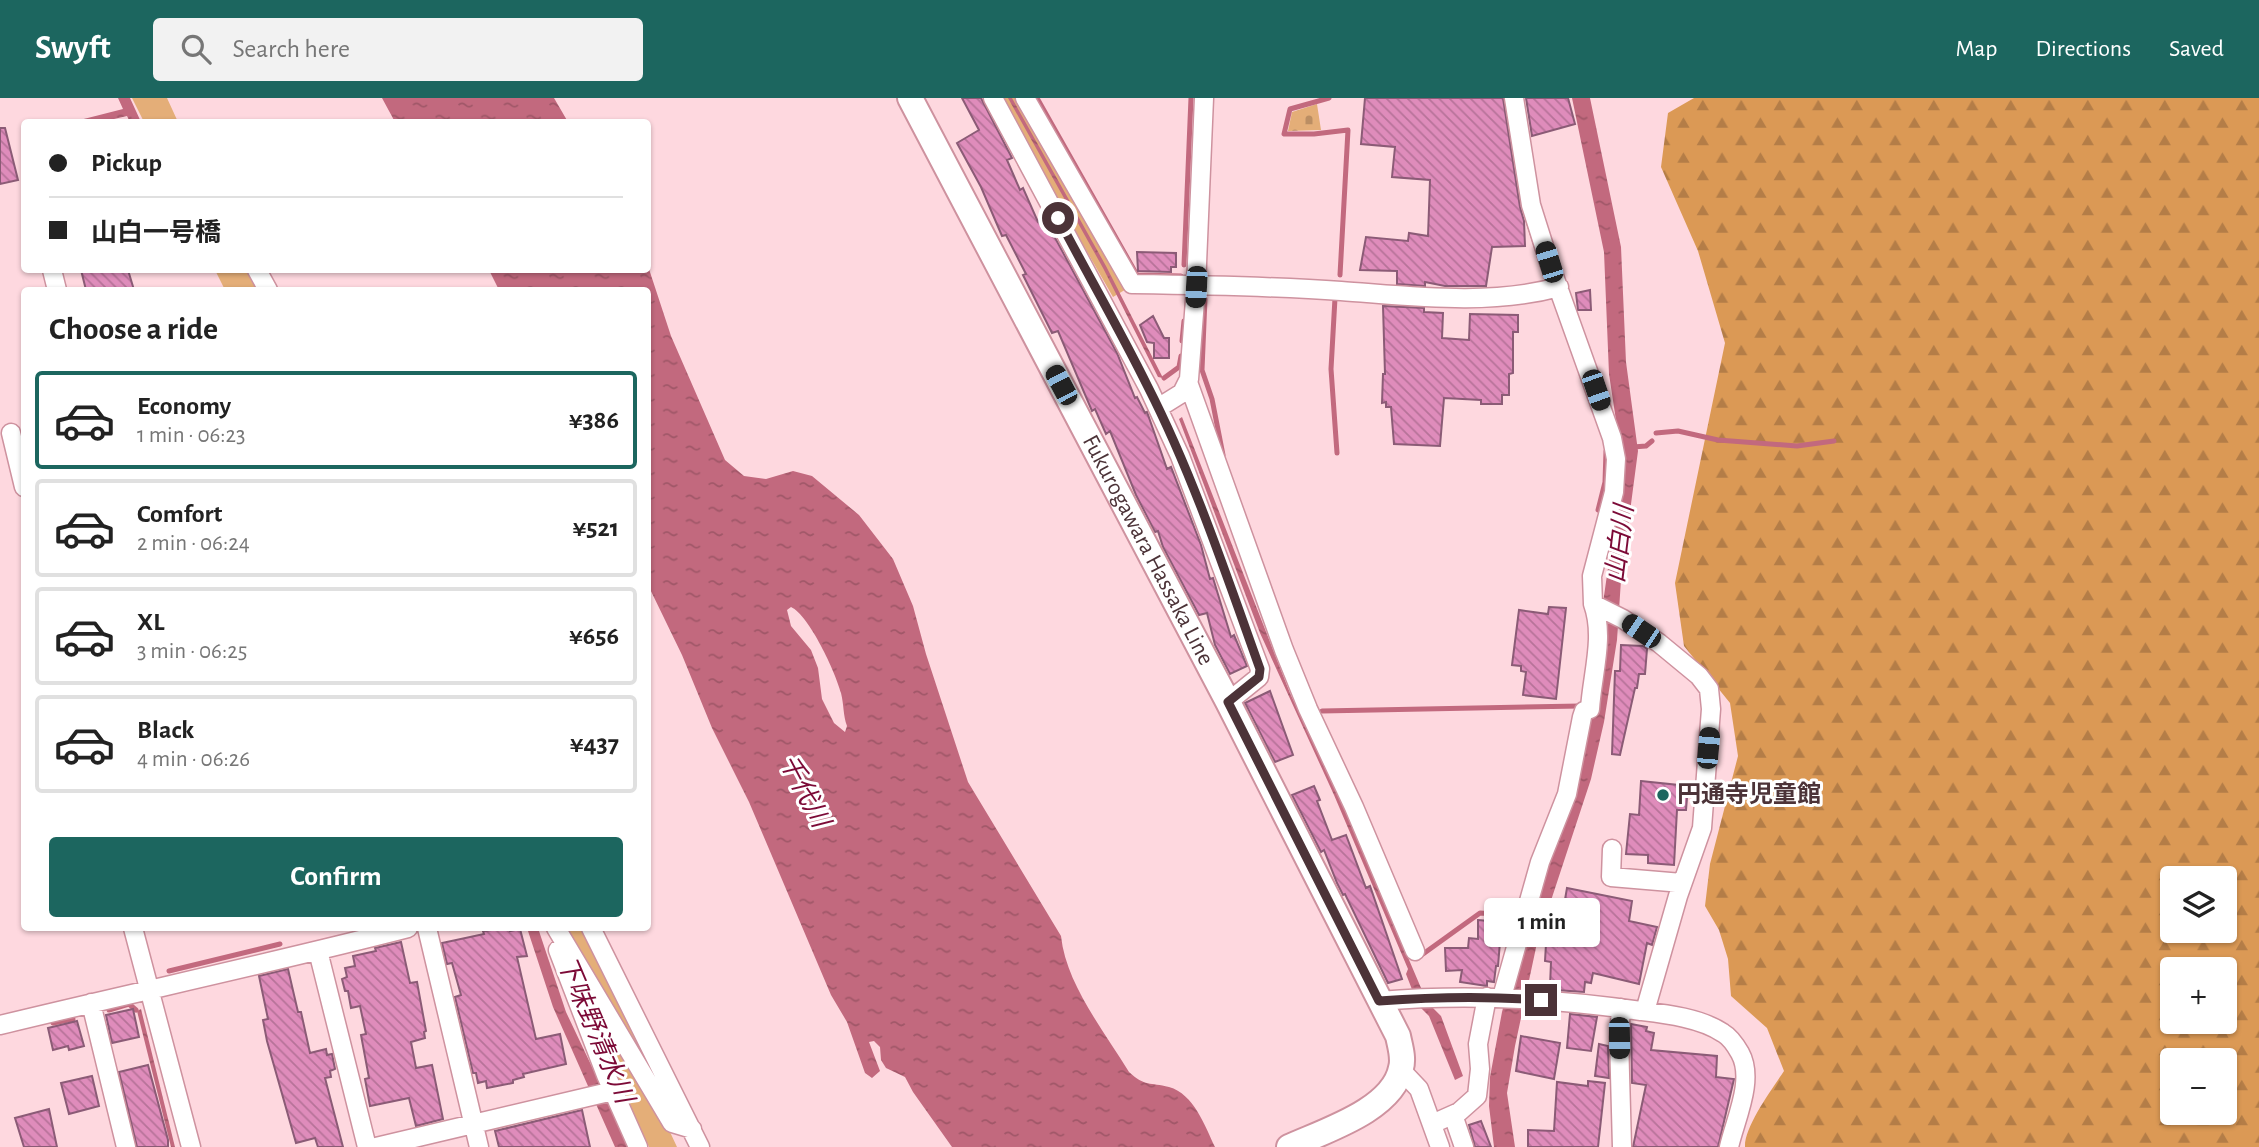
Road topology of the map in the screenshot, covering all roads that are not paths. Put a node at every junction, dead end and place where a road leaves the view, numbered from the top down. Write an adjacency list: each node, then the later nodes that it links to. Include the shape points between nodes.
1 (911, 98): 13 (main road, Fukurogawara Hassaka Line)
2 (993, 98): 9 (street)
3 (1025, 98): 7 (street, via 1132,284)
4 (1204, 98): 7 (street)
5 (1514, 98): 6 (street, via 1531,205)
6 (1559, 286): 7 (street, via 1507,296 1397,297); 12 (street, via 1606,418 1616,460 1614,492 1592,576)
7 (1196, 287): 8 (street)
8 (1188, 382): 9 (street, via 1181,393); 23 (street, via 1284,650)
9 (1158, 408): 13 (street, via 1260,669 1259,677)
10 (12, 433): 11 (street)
11 (21, 474)
12 (1596, 606): 15 (street, via 1658,643 1709,689 1712,709 1702,828); 25 (street, via 1590,709 1582,717 1567,794)
13 (1228, 702): 26 (main road, Fukurogawara Hassaka Line)
14 (1612, 849): 15 (street, via 1611,877)
15 (1682, 883): 29 (street)
16 (133, 931): 24 (street)
17 (396, 931): 22 (street)
18 (428, 931): 34 (street)
19 (551, 931): 32 (street)
20 (558, 931): 36 (street, via 672,1123)
21 (592, 931): 36 (street)
22 (318, 951): 24 (street); 39 (street)
23 (1415, 951)
24 (148, 989): 27 (street); 38 (street)
25 (1498, 997): 26 (street); 28 (street); 33 (street, via 1478,1044 1477,1096)
26 (1379, 1001): 31 (main road, Fukurogawara Hassaka Line, via 1398,1036 1402,1053)
27 (91, 1003): 30 (street); 37 (street)
28 (1621, 1008): 29 (street); 47 (street)
29 (1646, 1011): 48 (street, via 1698,1023 1733,1041 1742,1056 1744,1091)
30 (0, 1025)
31 (1398, 1075): 35 (street, via 1419,1089); 44 (main road, via 1375,1107)
32 (613, 1091): 34 (street); 42 (street)
33 (1453, 1115): 35 (street); 46 (street)
34 (474, 1123): 40 (street); 41 (street)
35 (1432, 1124): 45 (street)
36 (692, 1138): 43 (street)
37 (126, 1147)
38 (191, 1147)
39 (367, 1147)
40 (376, 1147)
41 (479, 1147)
42 (638, 1147)
43 (701, 1147)
44 (1289, 1147)
45 (1440, 1147)
46 (1464, 1147)
47 (1622, 1147)
48 (1729, 1147)

